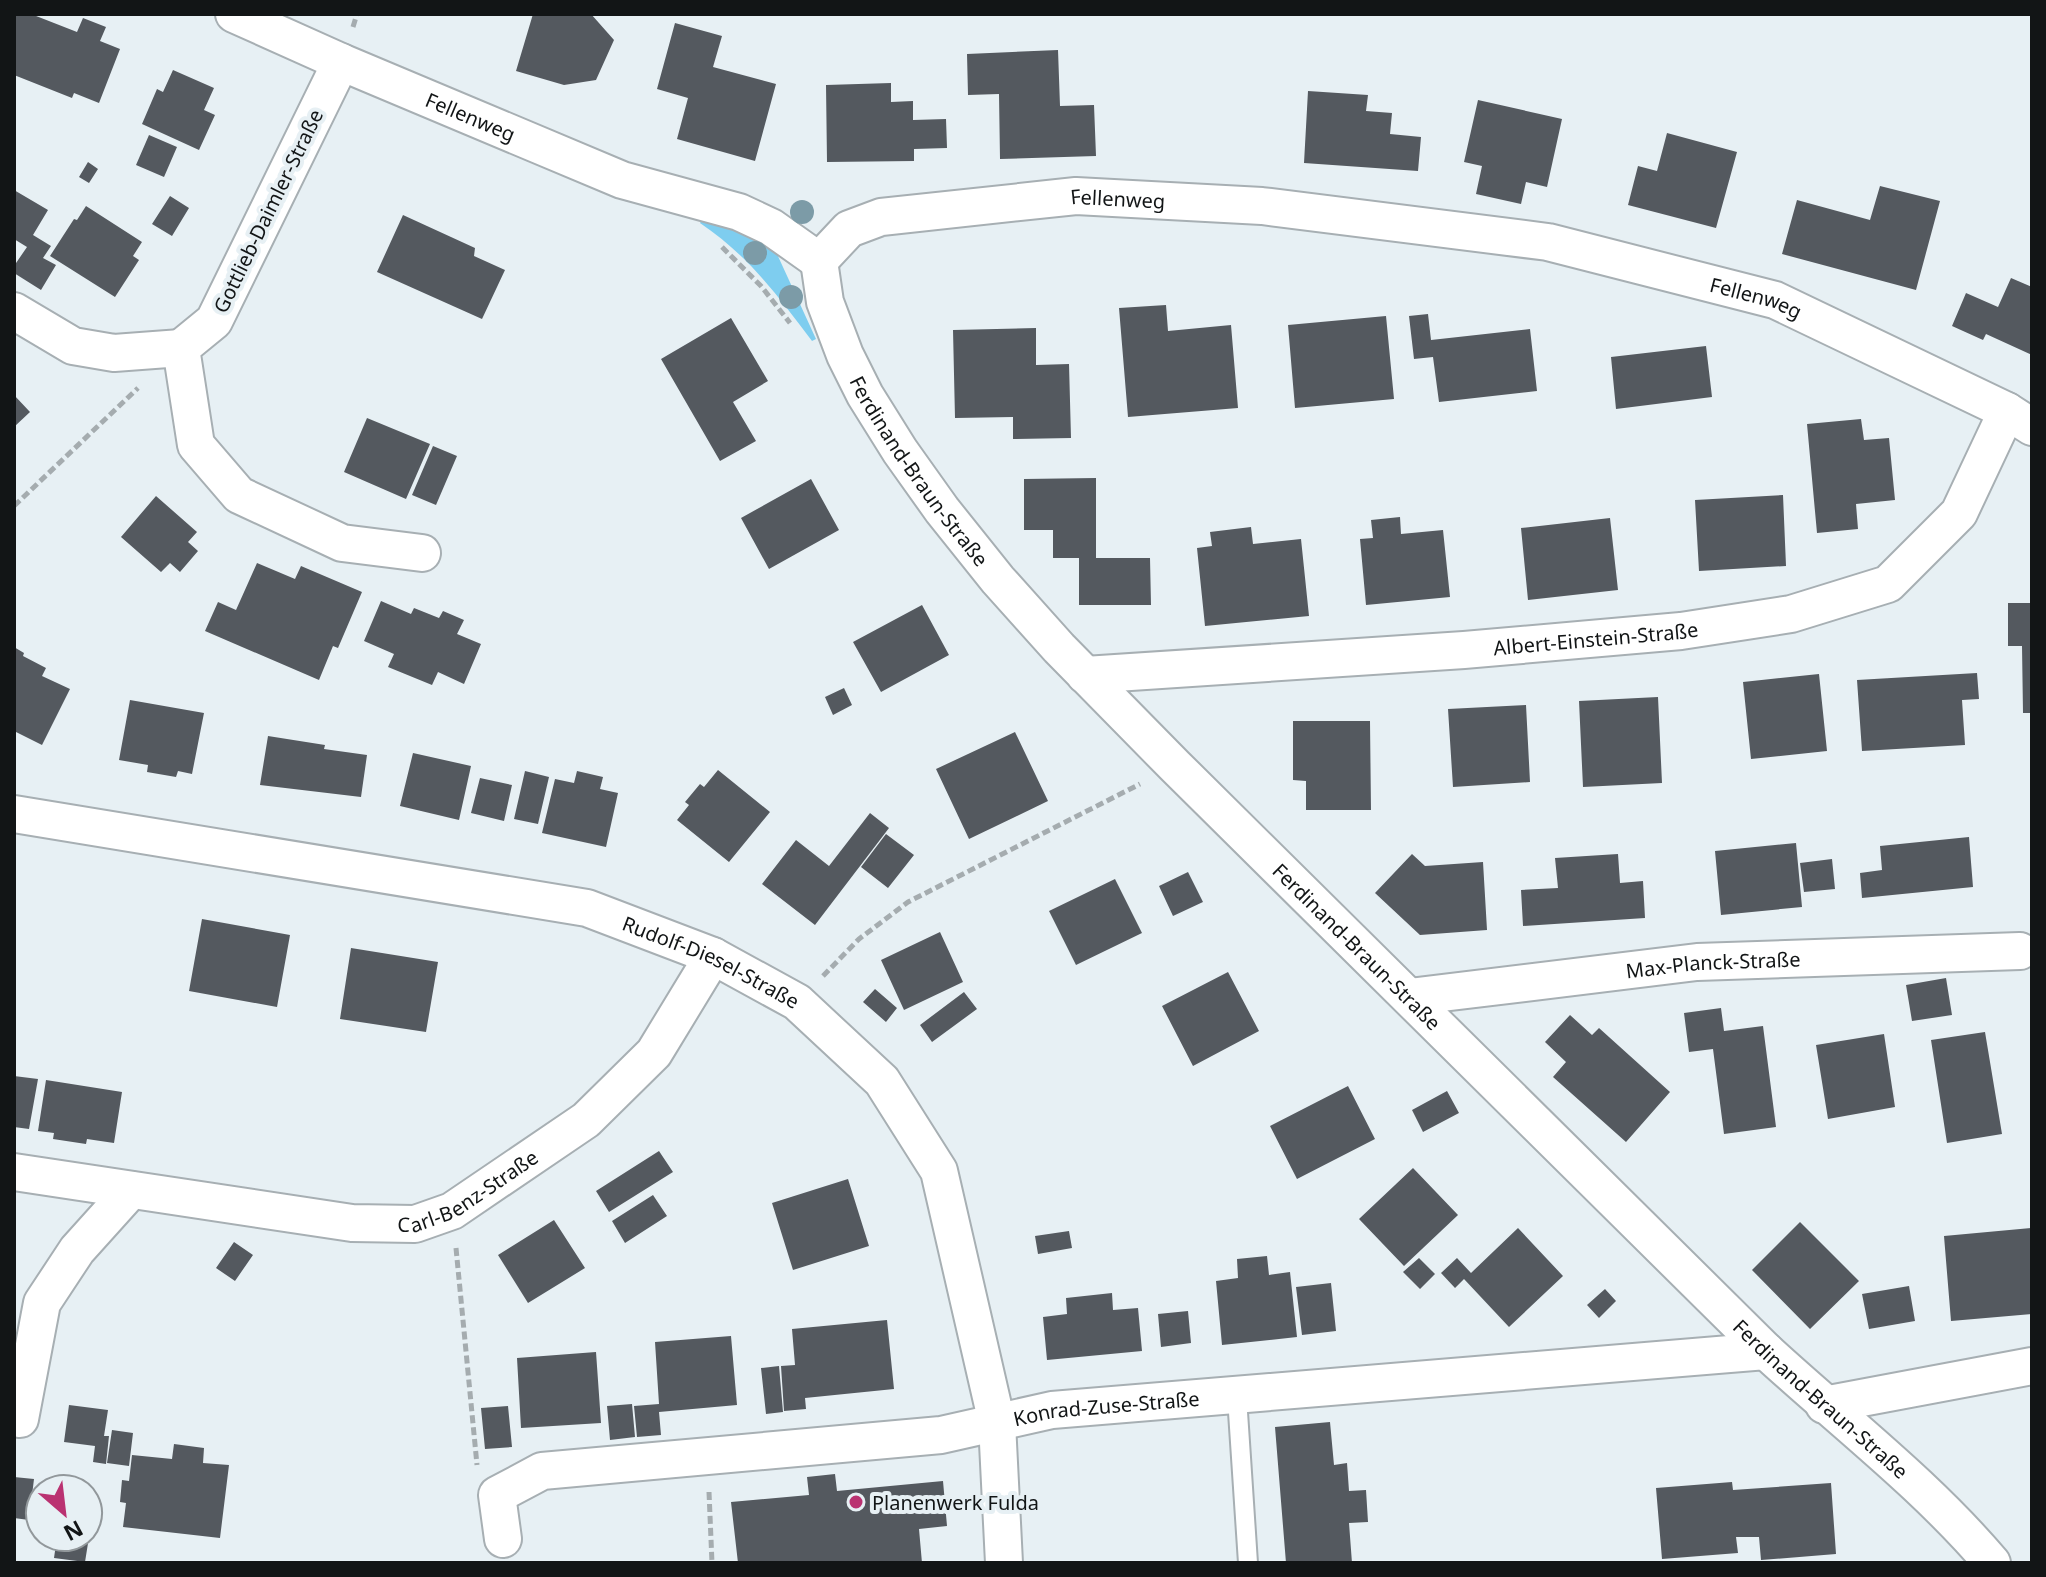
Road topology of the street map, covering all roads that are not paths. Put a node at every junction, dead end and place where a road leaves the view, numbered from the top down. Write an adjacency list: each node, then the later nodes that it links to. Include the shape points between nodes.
1 (234, 14): 2 (street, Fellenweg)
2 (341, 62): 3 (street, Fellenweg, via 622,180 739,212); 5 (street, Gottlieb-Daimler-Straße, via 214,321)
3 (819, 261): 6 (street, Fellenweg, via 849,229 881,217 1076,196 1262,206 1548,242 1775,300); 8 (street, Ferdinand-Braun-Straße, via 825,302 845,355 900,451 998,580)
4 (14, 311): 5 (street, via 73,346 114,353)
5 (181, 348): 7 (street, via 196,445 239,495 342,543)
6 (2019, 419): 8 (street, Albert-Einstein-Straße, via 1959,513 1888,584 1791,614 1681,631 1464,650)
7 (422, 553)
8 (1085, 675): 12 (street, Ferdinand-Braun-Straße)
9 (14, 814): 11 (street, Rudolf-Diesel-Straße, via 587,908)
10 (2020, 951): 12 (street, Max-Planck-Straße, via 1697,962)
11 (713, 956): 14 (street, Carl-Benz-Straße, via 654,1053 586,1120 452,1211 415,1224 352,1223); 20 (street, Rudolf-Diesel-Straße, via 797,1002 882,1081 939,1171)
12 (1409, 997): 15 (street, Ferdinand-Braun-Straße)
13 (14, 1172): 14 (street, Carl-Benz-Straße)
14 (131, 1190): 19 (street, via 77,1250 42,1303)
15 (1766, 1351): 17 (street, Konrad-Zuse-Straße); 18 (street, Ferdinand-Braun-Straße)
16 (2032, 1366): 18 (street)
17 (1237, 1397): 20 (street, Konrad-Zuse-Straße, via 1052,1410); 23 (lane)
18 (1824, 1405): 24 (street, Ferdinand-Braun-Straße, via 1905,1472)
19 (20, 1419)
20 (997, 1423): 21 (street, Konrad-Zuse-Straße, via 941,1435 542,1471 497,1495); 22 (street, Rudolf-Diesel-Straße)
21 (503, 1539)
22 (1004, 1563)
23 (1248, 1563)
24 (1992, 1563)

